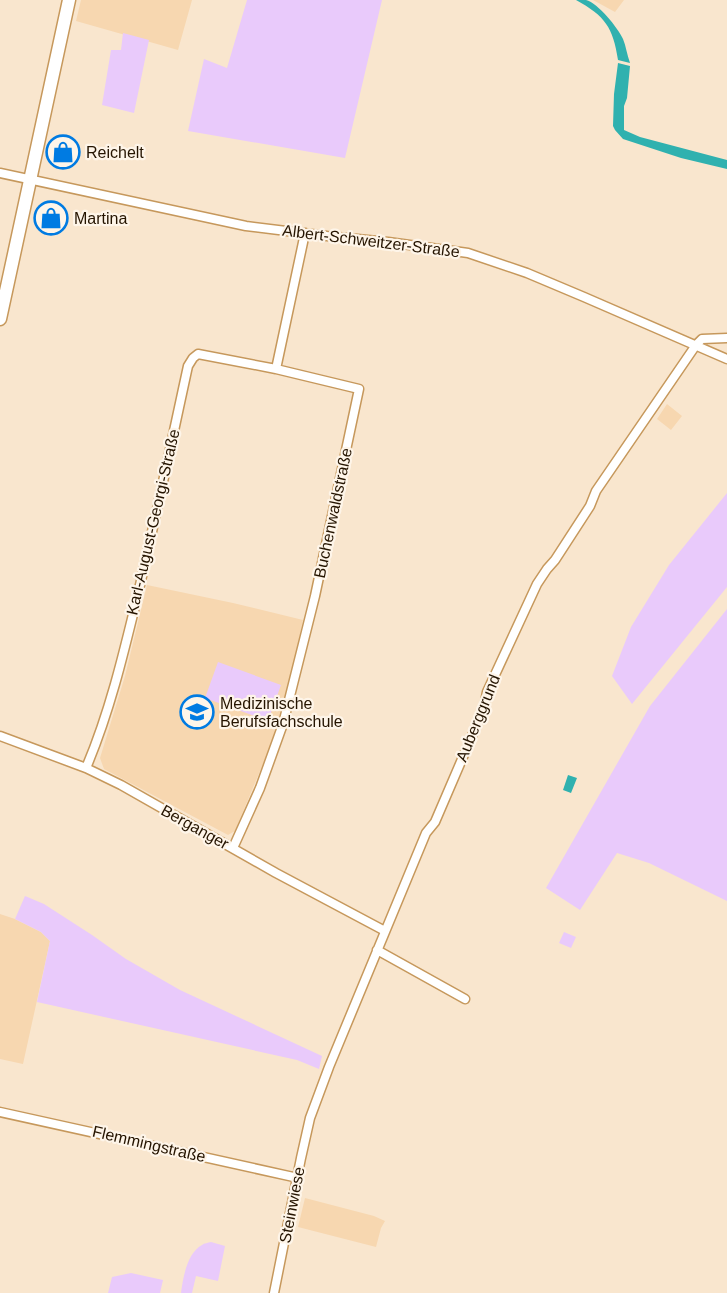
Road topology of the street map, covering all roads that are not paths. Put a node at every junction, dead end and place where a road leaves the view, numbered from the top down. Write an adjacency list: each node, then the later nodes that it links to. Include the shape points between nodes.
1 (69, 0): 3 (street)
2 (0, 173): 3 (street, Albert-Schweitzer-Straße)
3 (30, 179): 4 (street, Albert-Schweitzer-Straße, via 246,226); 5 (street)
4 (305, 233): 7 (street, Albert-Schweitzer-Straße, via 468,252); 9 (street)
5 (0, 319)
6 (727, 338): 7 (street, via 702,339)
7 (696, 345): 8 (street, Albert-Schweitzer-Straße); 13 (street, Auberggrund, via 537,584)
8 (727, 359)
9 (276, 369): 11 (street, Karl-August-Georgi-Straße, via 198,354 188,366 120,669); 12 (street, Buchenwaldstraße, via 359,389 283,724)
10 (0, 736): 11 (street, Berganger)
11 (86, 768): 12 (street, Berganger)
12 (233, 848): 13 (street, Berganger)
13 (385, 931): 14 (street, Auberggrund)
14 (377, 950): 15 (street); 17 (street, Auberggrund)
15 (465, 999)
16 (0, 1112): 18 (street, Flemmingstraße)
17 (310, 1118): 18 (street, Steinwiese)
18 (298, 1178): 19 (street, Steinwiese)
19 (274, 1293)

